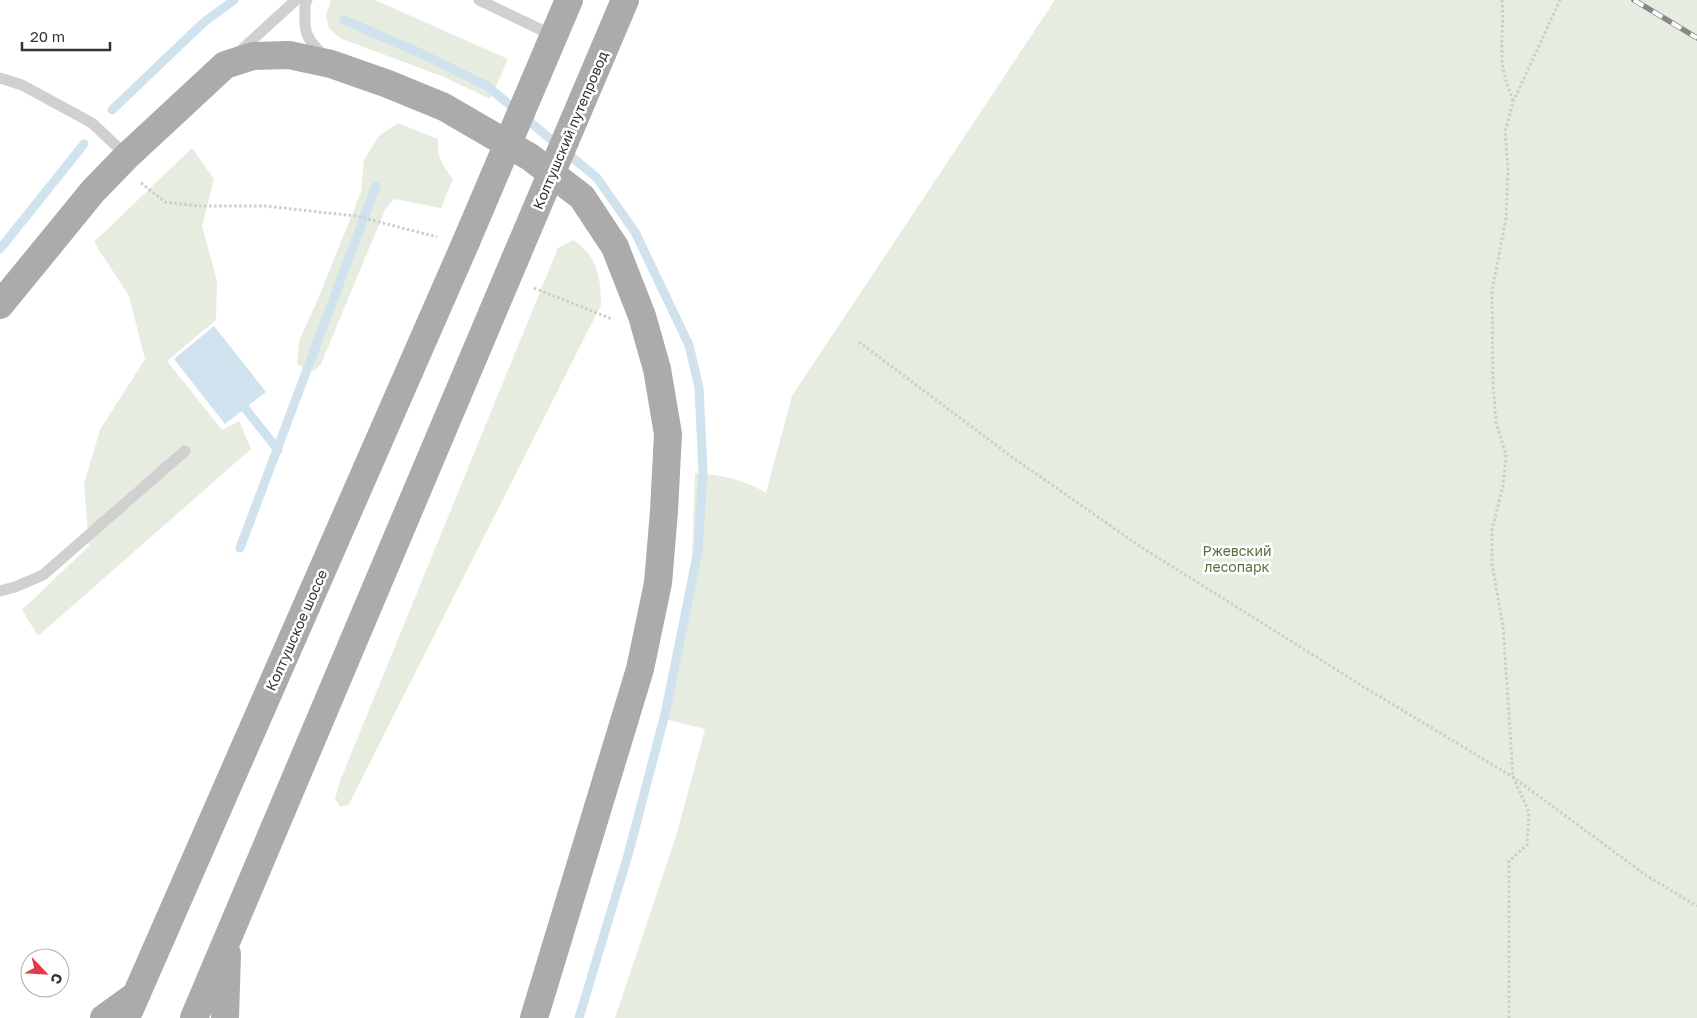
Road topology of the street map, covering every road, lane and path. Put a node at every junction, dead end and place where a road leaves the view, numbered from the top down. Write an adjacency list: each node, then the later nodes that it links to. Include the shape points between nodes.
1 (296, 0): 10 (lane)
2 (307, 0): 9 (lane, via 304,28 310,42)
3 (479, 0): 8 (lane)
4 (569, 0): 8 (main road, bridge)
5 (625, 0): 23 (main road, Колтушский путепровод, bridge)
6 (1502, 0): 12 (path, via 1503,73)
7 (1560, 0): 12 (path)
8 (558, 38): 14 (main road, bridge)
9 (331, 64): 10 (main road, via 289,55 254,56); 28 (main road, via 444,107 530,157 582,196 615,247 642,316 657,369 668,434 658,583 640,669)
10 (225, 65): 13 (main road)
11 (0, 78): 13 (lane, via 22,85 92,123)
12 (1513, 102): 21 (path, via 1506,132 1506,219 1492,290 1496,422 1506,455 1503,486 1492,529 1492,563 1503,627)
13 (132, 168): 14 (path, via 165,202 199,206 266,206 356,216); 16 (main road, via 93,191)
14 (454, 240): 24 (main road, Колтушское шоссе)
15 (531, 286): 17 (path)
16 (0, 305)
17 (618, 321)
18 (859, 342): 21 (path, via 1012,457 1141,547)
19 (186, 451): 20 (lane, via 43,575)
20 (0, 591)
21 (1513, 777): 22 (path, via 1647,876); 29 (path, via 1529,812 1526,845 1509,861)
22 (1697, 906)
23 (227, 940): 26 (main road); 27 (main road)
24 (131, 1006): 25 (main road)
25 (104, 1018)
26 (194, 1018)
27 (225, 1018)
28 (534, 1018)
29 (1509, 1018)

